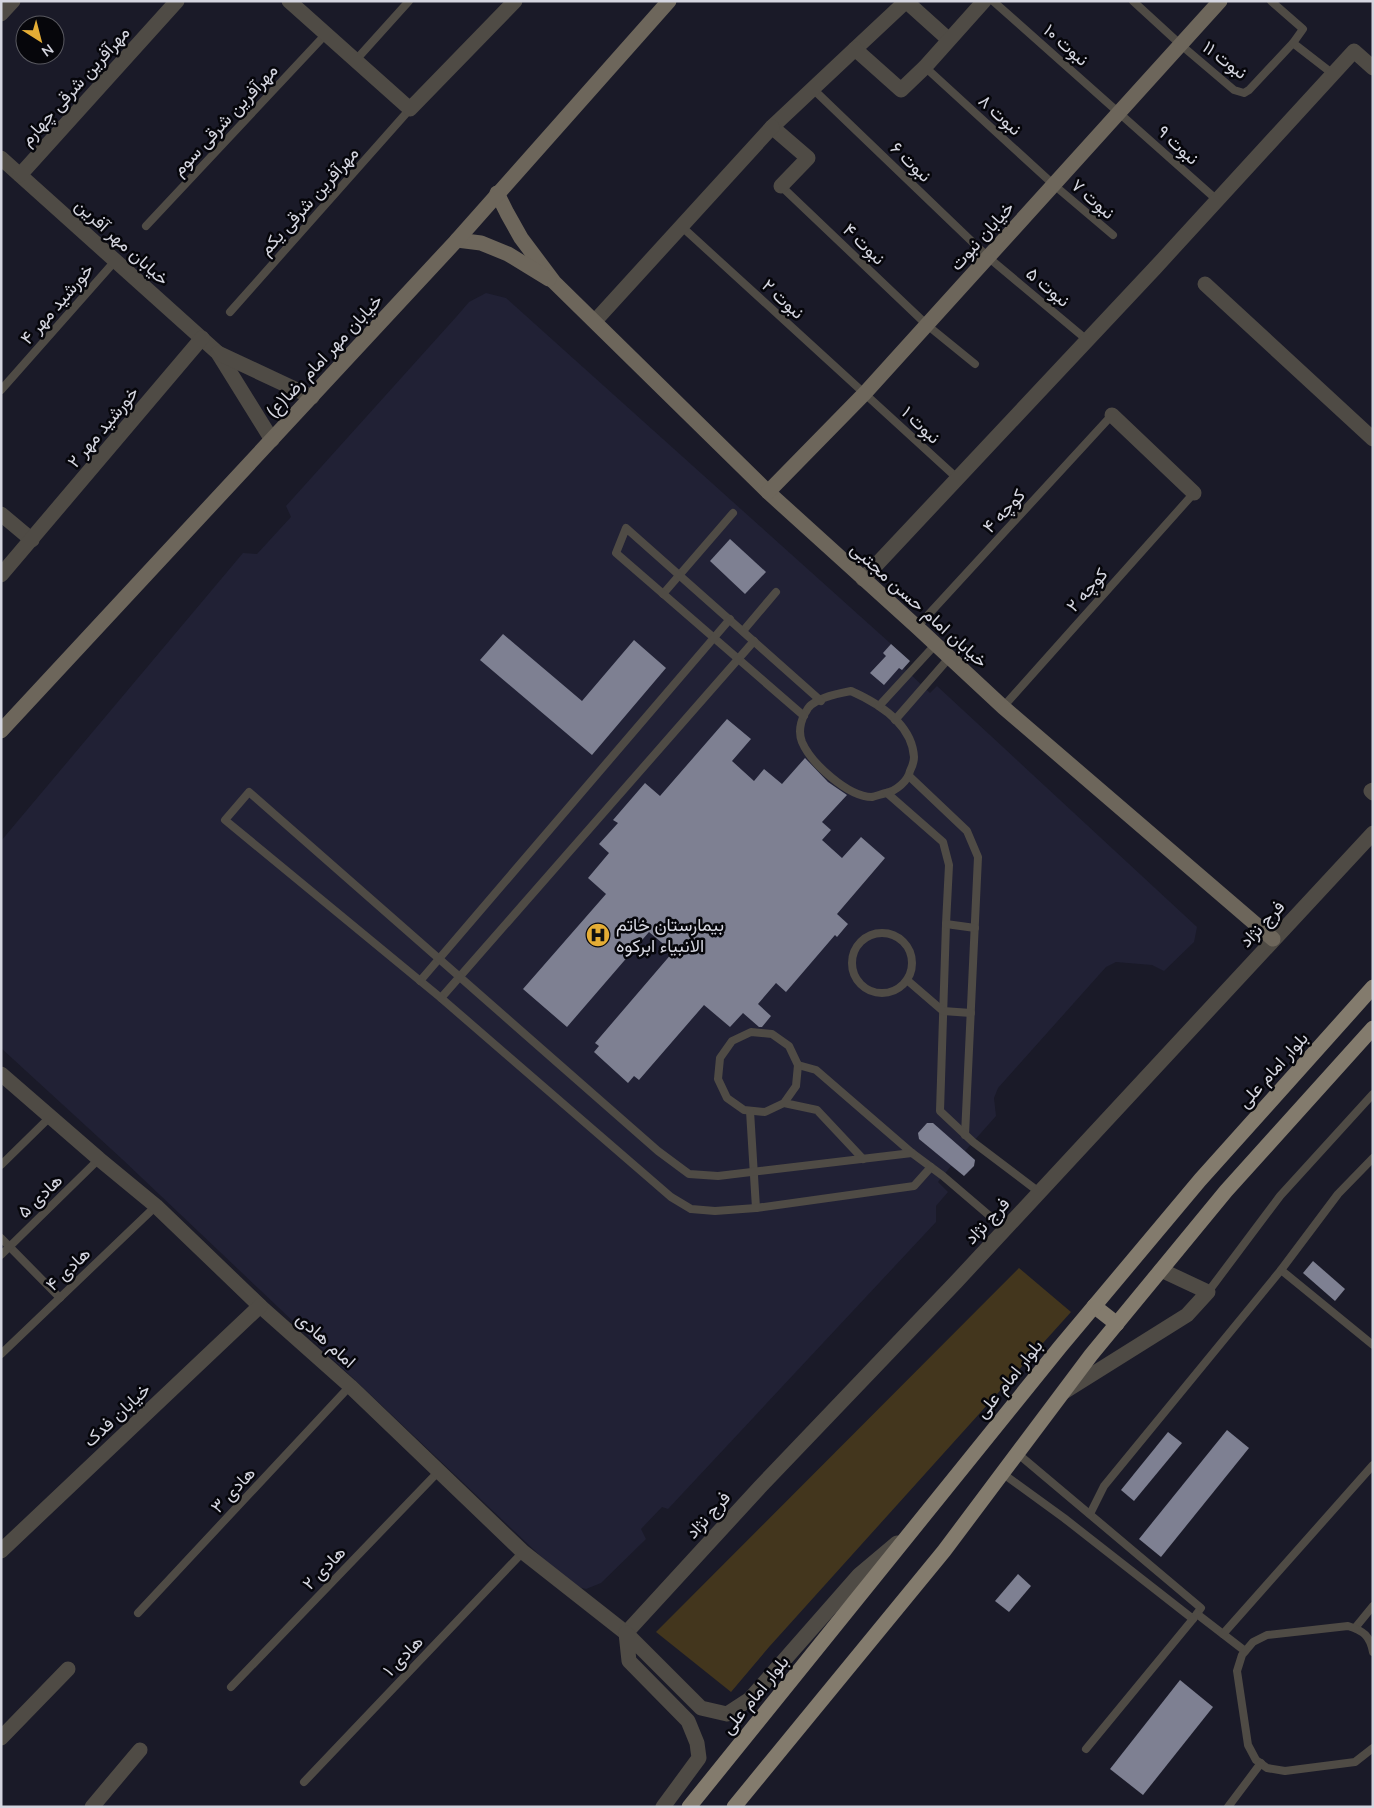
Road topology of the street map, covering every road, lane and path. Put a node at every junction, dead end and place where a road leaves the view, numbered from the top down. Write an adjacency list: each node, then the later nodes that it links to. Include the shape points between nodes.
1 (13, 1): 12 (street)
2 (177, 1): 27 (street, مهرآفرین شرقی چهارم)
3 (289, 1): 13 (street)
4 (409, 1): 18 (lane)
5 (515, 1): 23 (street)
6 (669, 1): 30 (street, خیابان مهر امام رضا(ع))
7 (984, 1): 14 (street)
8 (993, 1): 24 (lane, نبوت ۱۰)
9 (1133, 1): 16 (lane)
10 (1220, 1): 16 (street, خیابان نبوت)
11 (1271, 1): 15 (lane, via 1303,29)
12 (1, 14)
13 (325, 35): 18 (street); 32 (lane, مهرآفرین شرقی سوم)
14 (948, 39): 17 (street, via 908,3 903,4); 19 (street)
15 (1293, 43): 16 (lane, نبوت ۱۱, via 1244,93 1234,90); 21 (lane)
16 (1181, 45): 24 (street, خیابان نبوت)
17 (855, 49): 19 (street, via 901,90); 22 (street)
18 (355, 61): 23 (street)
19 (925, 67): 28 (lane, نبوت ۸)
20 (1373, 68): 21 (street, via 1354,51)
21 (1333, 74): 31 (street)
22 (813, 89): 25 (street); 36 (lane, نبوت ۶)
23 (410, 110): 40 (lane, مهرآفرین شرقی یکم)
24 (1119, 112): 28 (street, خیابان نبوت); 31 (lane, نبوت ۹)
25 (772, 127): 29 (street, via 808,158); 33 (street)
26 (1, 158): 27 (street, خیابان مهر آفرین)
27 (20, 175): 37 (street, خیابان مهر آفرین)
28 (1054, 185): 34 (lane, نبوت ۷); 36 (street, خیابان نبوت)
29 (780, 186): 42 (lane, نبوت ۴)
30 (497, 193): 35 (street, خیابان مهر امام رضا(ع)); 38 (street, خیابان امام حسن مجتبی, via 521,238)
31 (1217, 200): 44 (street)
32 (146, 226)
33 (681, 226): 41 (street); 48 (lane, نبوت ۲)
34 (1113, 235)
35 (456, 240): 38 (street, خیابان امام حسن مجتبی, via 480,243 508,254); 49 (street, خیابان مهر امام رضا(ع))
36 (989, 258): 42 (street, خیابان نبوت); 44 (lane, نبوت ۵)
37 (115, 261): 43 (street, خیابان مهر آفرین); 47 (lane, خورشید مهر ۴)
38 (554, 282): 41 (street, خیابان امام حسن مجتبی)
39 (1205, 284): 51 (street)
40 (230, 312)
41 (595, 321): 54 (street, خیابان امام حسن مجتبی)
42 (927, 325): 46 (lane, نبوت ۴); 48 (street, خیابان نبوت)
43 (202, 338): 45 (street, خیابان مهر آفرین); 58 (street, خورشید مهر ۲)
44 (1087, 340): 53 (street)
45 (218, 353): 49 (street, خیابان مهر آفرین); 52 (street, خیابان مهر آفرین)
46 (975, 364)
47 (1, 390)
48 (865, 393): 53 (lane, نبوت ۱); 54 (street, خیابان نبوت)
49 (312, 396): 52 (street, خیابان مهر امام رضا(ع))
50 (1112, 415): 55 (street); 65 (lane, کوچه ۴)
51 (1373, 439)
52 (272, 440): 77 (street, خیابان مهر امام رضا(ع))
53 (957, 478): 61 (street)
54 (768, 492): 61 (street, خیابان امام حسن مجتبی)
55 (1194, 493): 74 (lane, کوچه ۲)
56 (733, 513): 60 (lane)
57 (1, 514): 58 (street)
58 (32, 540): 59 (street, خورشید مهر ۲)
59 (1, 574)
60 (679, 575): 63 (lane); 63 (lane, via 626,528 616,553); 64 (lane)
61 (863, 579): 65 (street, خیابان امام حسن مجتبی)
62 (776, 592): 66 (lane)
63 (663, 594): 67 (lane)
64 (730, 619): 66 (lane); 67 (lane)
65 (917, 627): 69 (street, خیابان امام حسن مجتبی)
66 (743, 631): 68 (lane)
67 (714, 638): 71 (lane); 84 (lane)
68 (754, 641): 71 (lane); 72 (lane)
69 (934, 645): 70 (street, خیابان امام حسن مجتبی); 73 (lane)
70 (949, 658): 74 (street, خیابان امام حسن مجتبی); 76 (lane)
71 (738, 659): 75 (lane); 85 (lane)
72 (821, 701): 73 (lane, via 852,691); 75 (lane, via 809,707)
73 (879, 706): 76 (lane)
74 (1003, 707): 83 (street, خیابان امام حسن مجتبی)
75 (804, 716): 79 (lane, via 800,725 802,742 833,780 871,797)
76 (895, 720): 78 (lane, via 911,742 914,758)
77 (1, 731)
78 (909, 776): 79 (lane, via 893,792); 82 (lane, via 967,830 978,857)
79 (887, 793): 81 (lane, via 943,842 950,865)
80 (1373, 833): 83 (street, فرج نژاد)
81 (946, 924): 82 (lane); 90 (lane)
82 (975, 928): 91 (lane)
83 (1273, 939): 107 (street, فرج نژاد)
84 (439, 959): 85 (lane); 87 (lane); 87 (lane, via 249,792 225,820)
85 (460, 977): 89 (lane); 106 (lane, via 658,1151 689,1174 718,1176)
86 (907, 980): 86 (lane, via 912,971 911,954 902,939 885,932 868,936 855,947 851,964 856,981 870,992 887,994 903,986); 90 (lane)
87 (420, 982): 89 (lane)
88 (1373, 987): 119 (main road, بلوار امام علی, via 1200,1180)
89 (441, 998): 109 (lane, via 671,1197 692,1209)
90 (943, 1011): 91 (lane); 99 (lane, via 940,1111)
91 (971, 1013): 99 (lane)
92 (1373, 1028): 114 (main road, via 1226,1191)
93 (798, 1065): 96 (lane, via 796,1086); 97 (lane, via 789,1046 772,1034 751,1032 732,1041 720,1058 718,1079 727,1098); 100 (lane, via 816,1070)
94 (1, 1075): 98 (street, امام هادی)
95 (1373, 1094): 116 (lane, via 1280,1196)
96 (784, 1103): 97 (lane, via 765,1112); 103 (lane, via 817,1110)
97 (750, 1111): 106 (lane)
98 (50, 1117): 102 (street, امام هادی); 104 (lane)
99 (964, 1134): 107 (lane)
100 (912, 1153): 103 (lane); 105 (lane)
101 (1373, 1158): 115 (lane, via 1338,1194)
102 (99, 1159): 108 (street, امام هادی); 112 (lane, هادی ۵)
103 (863, 1159): 106 (lane)
104 (1, 1165)
105 (931, 1167): 109 (lane, via 914,1186); 110 (lane)
106 (754, 1172): 109 (lane)
107 (1039, 1192): 110 (street, فرج نژاد)
108 (156, 1206): 117 (lane, هادی ۴); 118 (street, امام هادی)
109 (756, 1208)
110 (1005, 1229): 137 (street, فرج نژاد)
111 (1, 1238): 112 (lane)
112 (9, 1247): 113 (lane, هادی ۵); 117 (lane)
113 (1, 1255)
114 (1161, 1270): 116 (street); 120 (main road)
115 (1281, 1270): 121 (lane); 129 (lane, via 1104,1486)
116 (1208, 1292): 124 (street, via 1187,1316)
117 (60, 1298): 122 (lane, هادی ۴)
118 (260, 1306): 123 (street, امام هادی); 131 (street, خیابان فدک)
119 (1094, 1306): 120 (main road); 130 (main road, بلوار امام علی)
120 (1117, 1324): 124 (main road)
121 (1373, 1345)
122 (1, 1354)
123 (350, 1386): 127 (street, امام هادی); 134 (lane, هادی ۳)
124 (1064, 1392): 125 (main road)
125 (1017, 1454): 128 (main road); 129 (lane)
126 (1373, 1465): 138 (lane)
127 (438, 1471): 132 (street, امام هادی); 142 (lane, هادی ۲)
128 (1002, 1474): 135 (lane); 149 (main road)
129 (1090, 1514): 135 (lane, via 1201,1608)
130 (908, 1534): 137 (street, امام هادی, via 860,1574 750,1699 727,1714 701,1708); 152 (main road, بلوار امام علی)
131 (1, 1551)
132 (523, 1552): 137 (street, امام هادی); 148 (lane, هادی ۱)
133 (1373, 1606): 136 (lane)
134 (138, 1613)
135 (1195, 1617): 138 (lane); 145 (lane)
136 (1355, 1628): 139 (lane, via 1348,1626 1267,1635 1253,1642); 140 (lane, via 1369,1636)
137 (626, 1633): 151 (street, via 629,1661 688,1722 697,1743 699,1758)
138 (1223, 1634): 139 (lane)
139 (1245, 1651): 147 (lane, via 1237,1671 1248,1745)
140 (1373, 1652)
141 (68, 1669): 143 (street)
142 (231, 1687)
143 (1, 1738)
144 (1373, 1748): 147 (lane, via 1355,1762 1285,1771 1267,1768)
145 (1086, 1749)
146 (140, 1750): 150 (street)
147 (1261, 1763): 153 (lane)
148 (304, 1782)
149 (740, 1805)
150 (92, 1807)
151 (663, 1807)
152 (689, 1807)
153 (1228, 1807)

